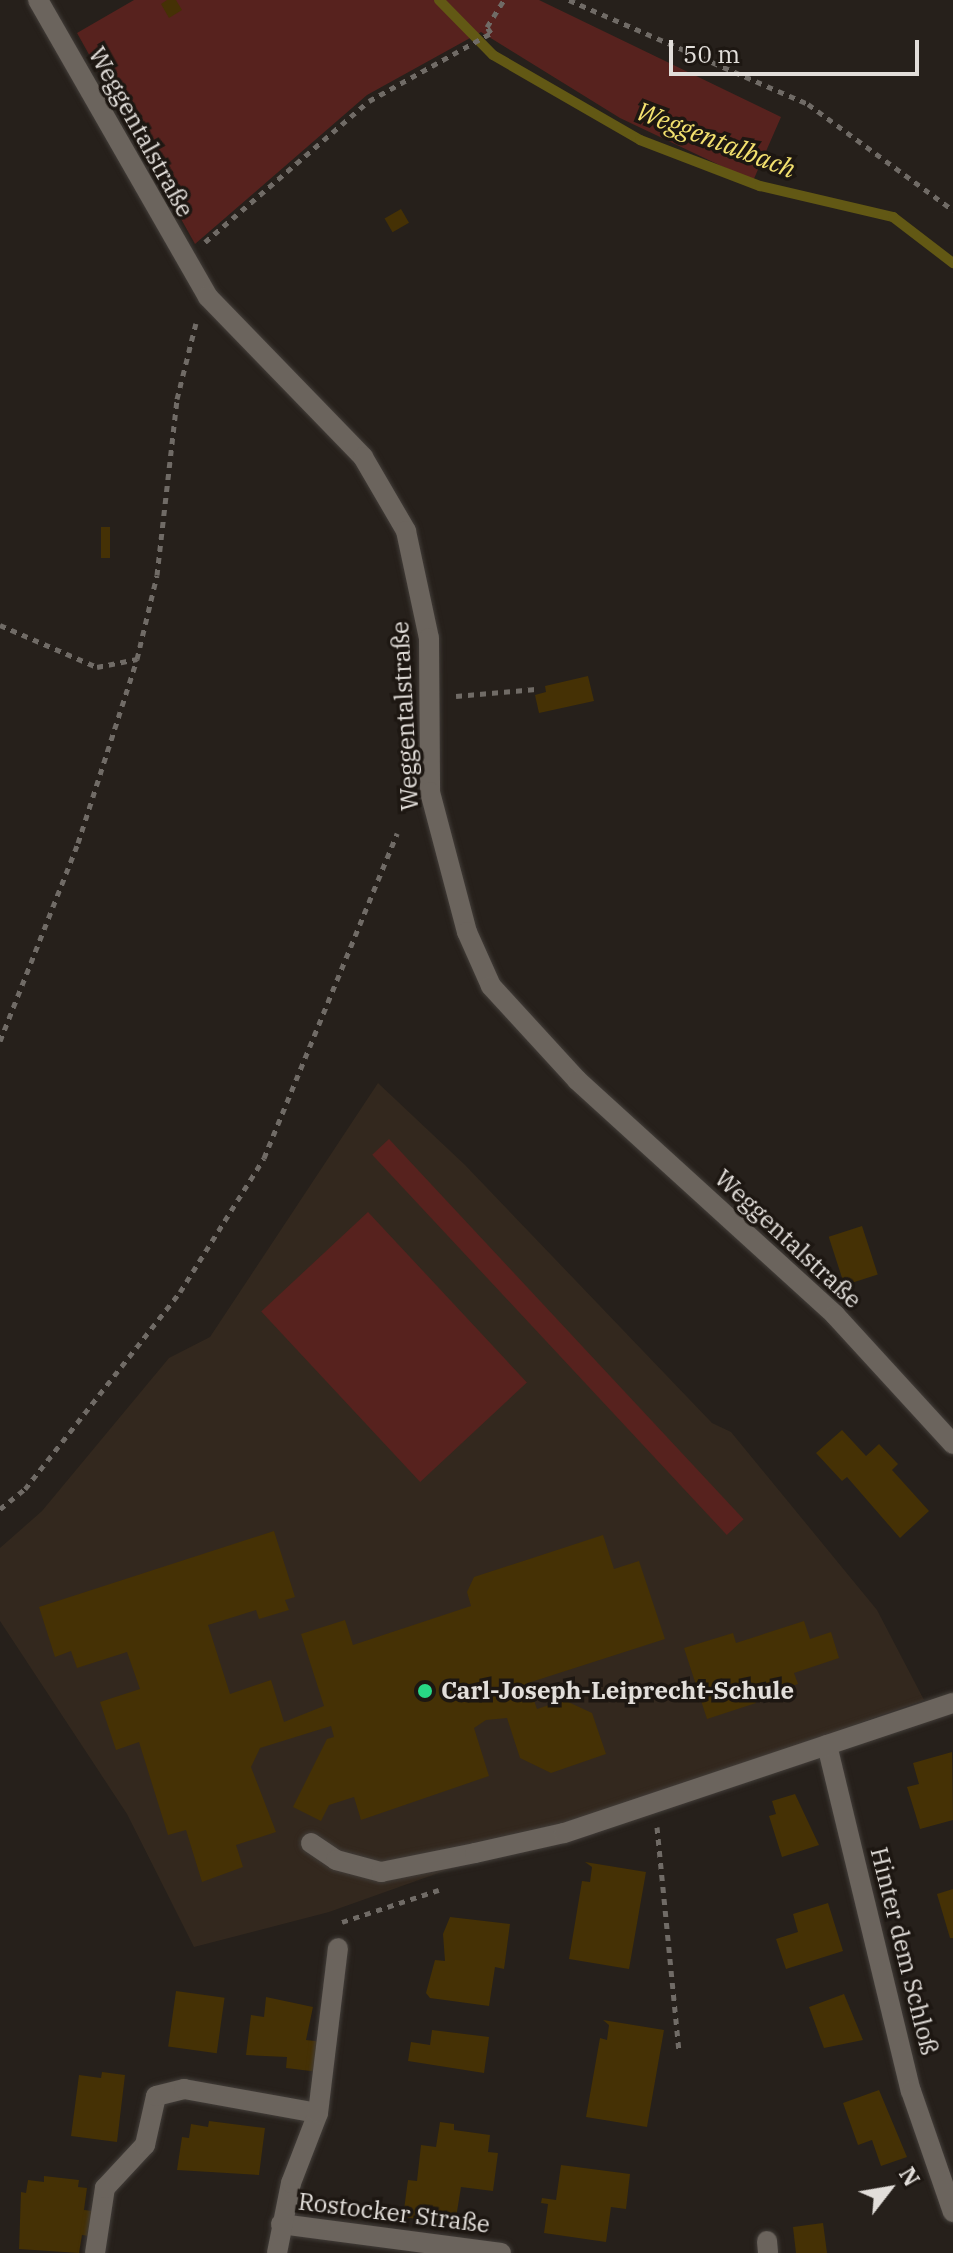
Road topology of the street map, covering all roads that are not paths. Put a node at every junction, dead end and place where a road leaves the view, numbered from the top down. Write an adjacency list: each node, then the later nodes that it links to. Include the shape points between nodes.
1 (38, 0): 2 (street, Weggentalstraße, via 208,297 363,457 406,531 425,611 430,792 467,932 491,986 577,1080 835,1315)
2 (953, 1444)
3 (953, 1703): 4 (street)
4 (827, 1745): 5 (street, via 564,1833 381,1872 336,1860); 8 (street, Hinter dem Schloß, via 911,2091)
5 (311, 1843)
6 (338, 1948): 7 (street, Rostocker Straße)
7 (318, 2113): 9 (street, Rostocker Straße); 10 (street, via 184,2089 156,2096 145,2145 105,2188)
8 (953, 2212)
9 (281, 2224): 11 (street, Rostocker Straße); 12 (street, Rostocker Straße)
10 (95, 2253)
11 (277, 2253)
12 (501, 2253)

